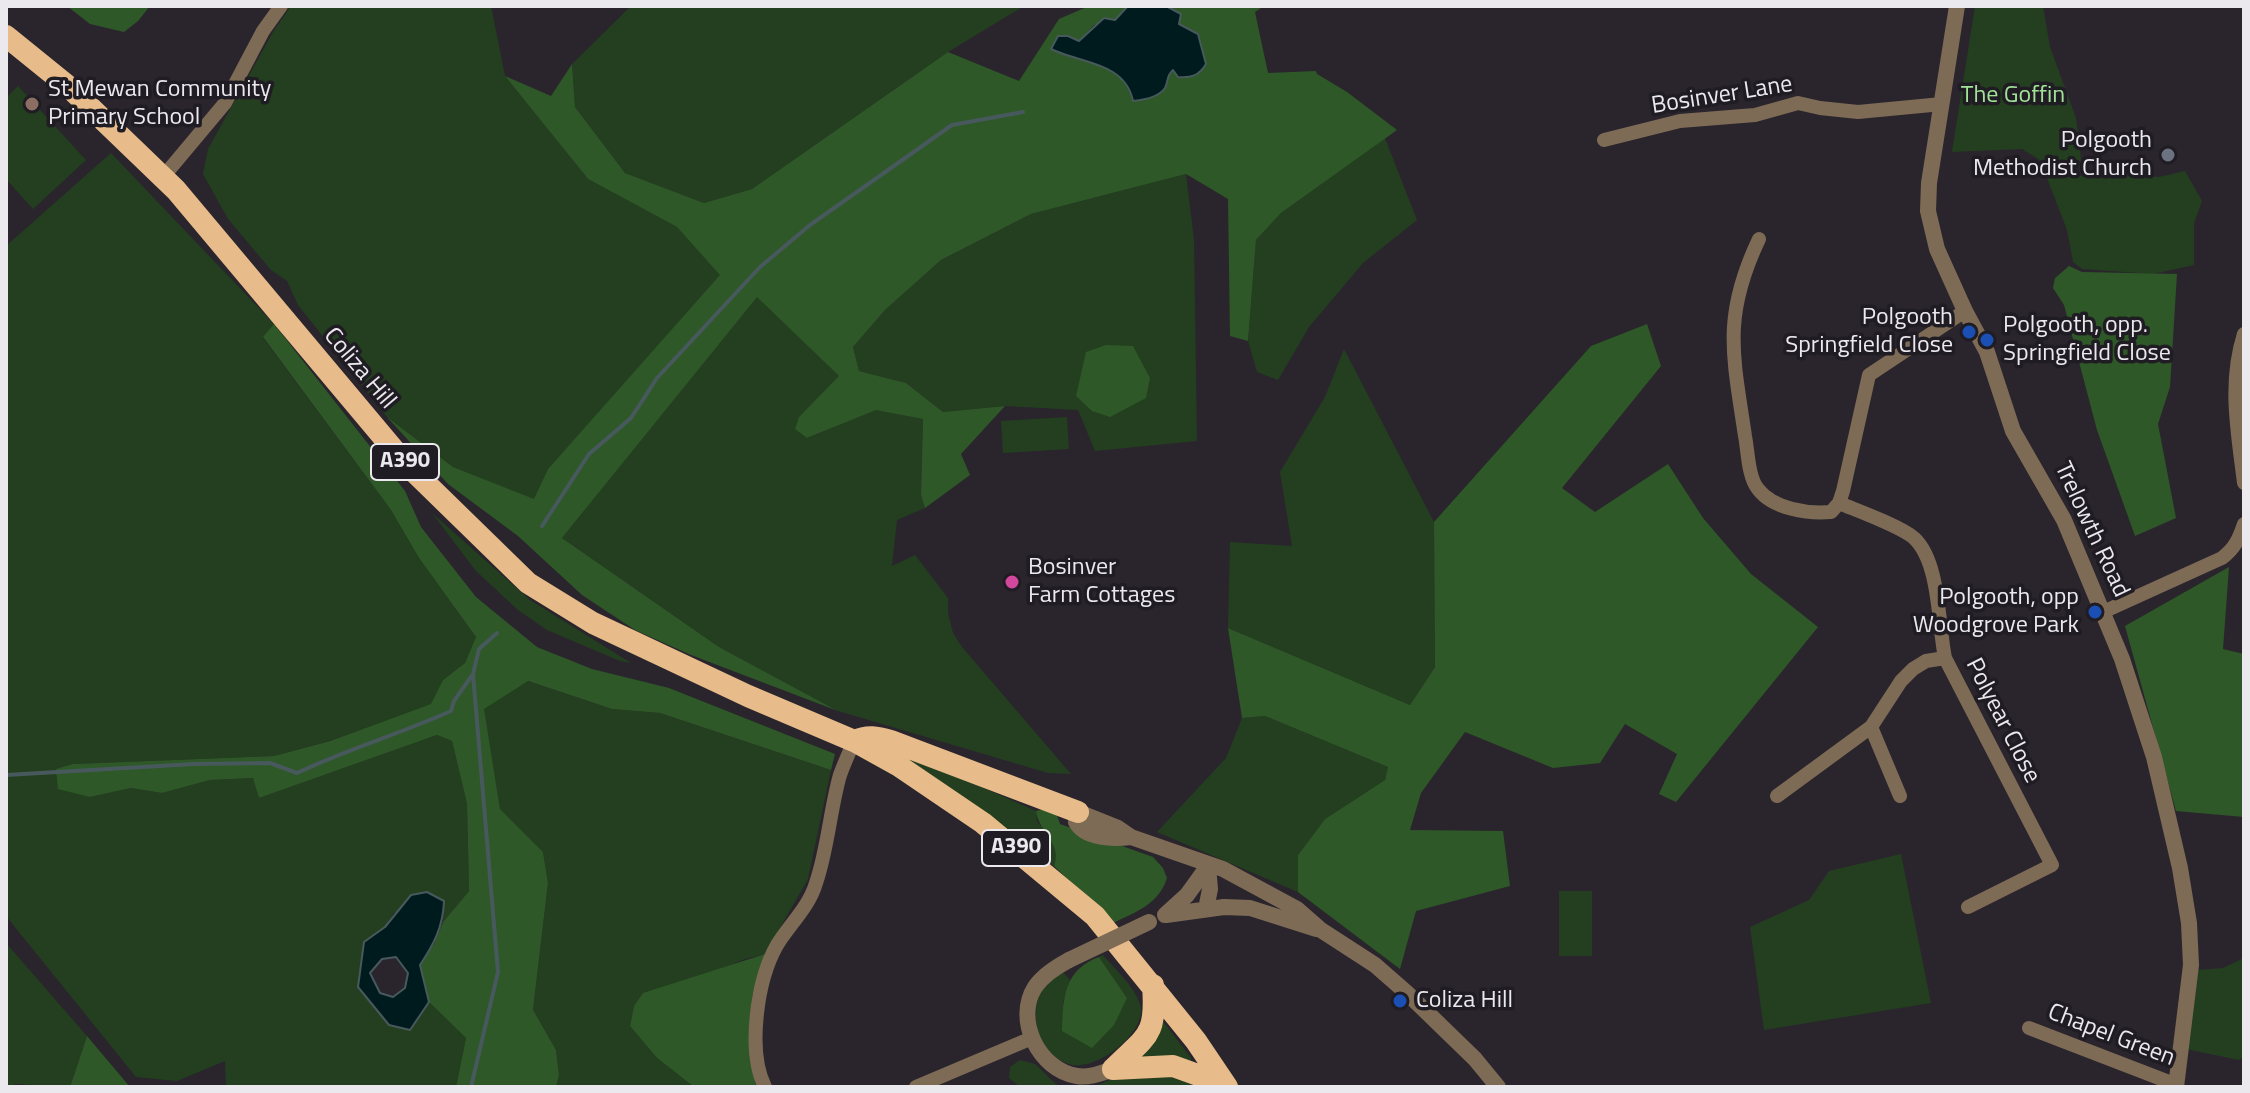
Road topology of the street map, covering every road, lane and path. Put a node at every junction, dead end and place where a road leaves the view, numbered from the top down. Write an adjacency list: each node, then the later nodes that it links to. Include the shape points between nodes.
1 (281, 6): 6 (street, via 225,103)
2 (1957, 6): 4 (street, Trelowth Road)
3 (6, 36): 6 (highway, A390, via 69,87)
4 (1942, 104): 5 (street, Bosinver Lane, via 1858,112 1798,103 1755,115 1680,121); 8 (street, Trelowth Road, via 1928,211 1937,249)
5 (1604, 140)
6 (163, 177): 16 (highway, Coliza Hill / A390, via 405,463 528,583 593,623)
7 (1759, 239): 11 (street, via 1741,281 1732,344 1755,487 1769,500 1816,513 1831,512)
8 (1965, 311): 11 (street, via 1869,375); 13 (street, Trelowth Road, via 1987,352 2013,431 2064,520)
9 (2244, 334): 10 (street, via 2234,402)
10 (2244, 483)
11 (1839, 503): 14 (street, Polyear Close, via 1912,536 1920,546 1933,575)
12 (2244, 524): 13 (street, via 2233,550 2222,558)
13 (2103, 612): 30 (street, Trelowth Road, via 2154,757 2189,923 2191,965)
14 (1945, 658): 15 (street, via 1913,669); 22 (street, Polyear Close, via 2052,865)
15 (1871, 727): 17 (street); 18 (street)
16 (854, 741): 19 (highway, via 864,736 891,741); 26 (highway, A390, via 945,796 1026,857 1095,916); 31 (street, via 816,884 766,971 754,1049)
17 (1777, 796)
18 (1900, 796)
19 (1078, 812): 20 (street, via 1076,822 1082,831 1131,837)
20 (1208, 866): 21 (street); 23 (street, via 1210,889); 25 (street, via 1272,893)
21 (1187, 895): 23 (street); 24 (street)
22 (1968, 907)
23 (1201, 909): 24 (street); 25 (street, via 1260,910)
24 (1166, 915): 28 (street, bridge, via 1044,977 1033,991 1028,1018)
25 (1321, 930): 35 (street, via 1407,993)
26 (1153, 985): 29 (highway, via 1155,1012 1149,1034); 34 (highway, A390)
27 (2029, 1028): 30 (street, Chapel Green)
28 (1032, 1038): 29 (street, via 1045,1059 1064,1072 1086,1077); 32 (street)
29 (1113, 1069): 33 (highway, via 1173,1066)
30 (2176, 1086)
31 (765, 1087)
32 (916, 1087)
33 (1216, 1087)
34 (1227, 1087)
35 (1498, 1087)

